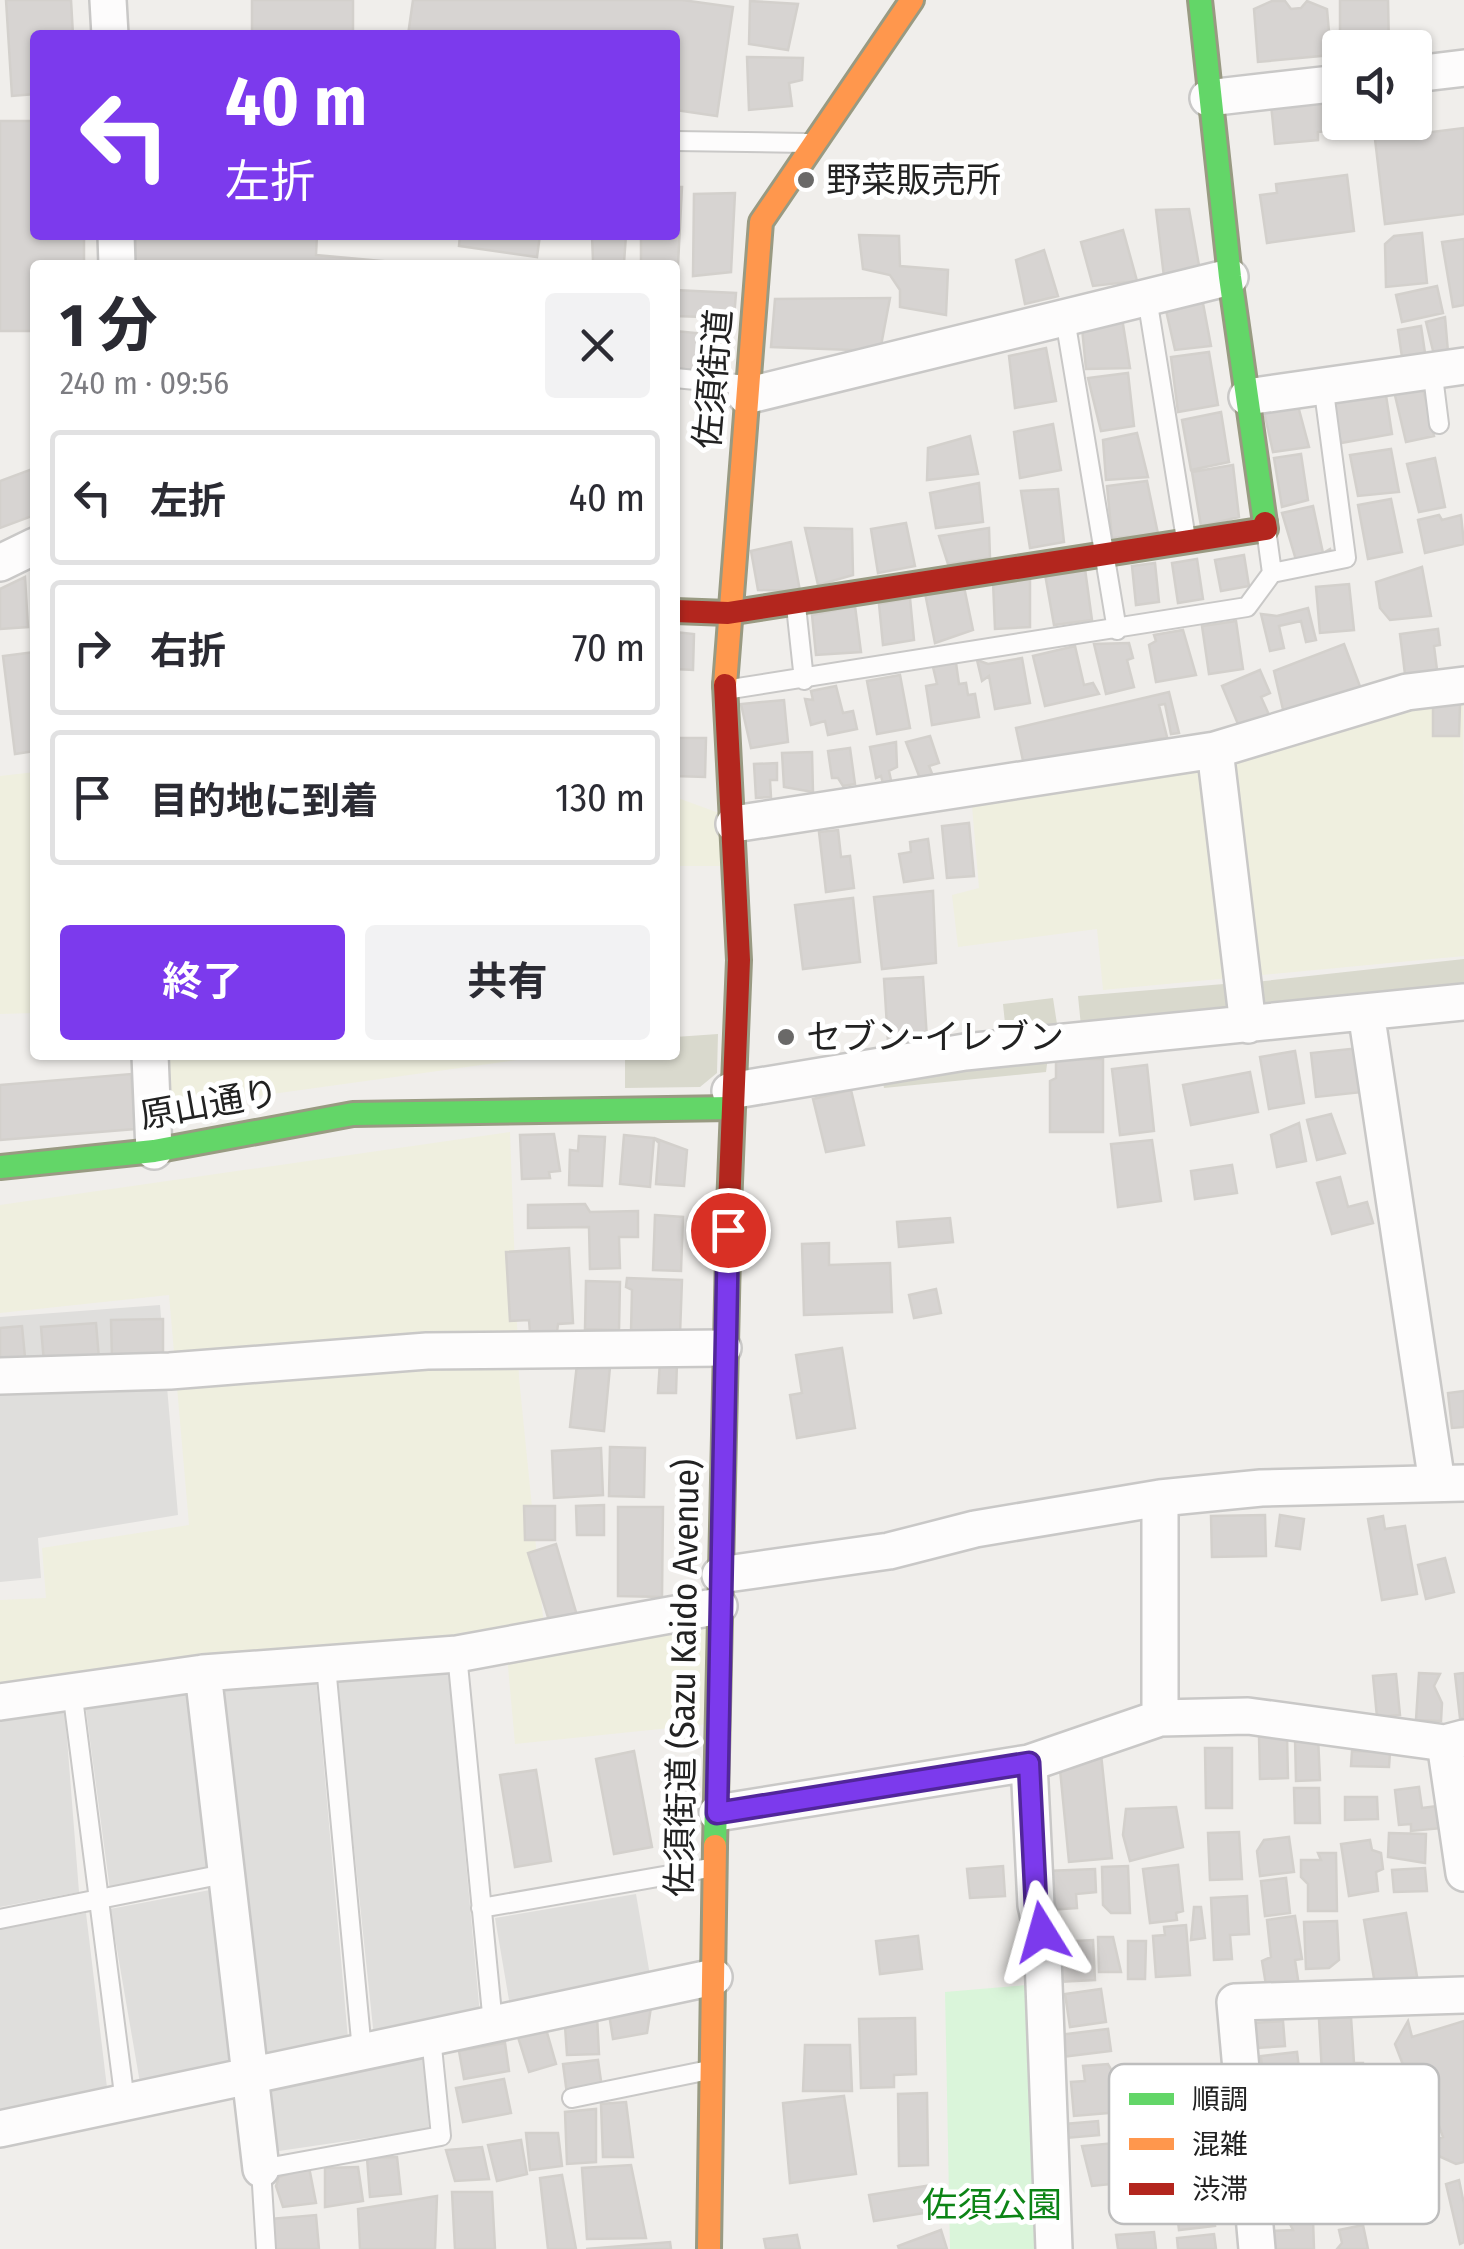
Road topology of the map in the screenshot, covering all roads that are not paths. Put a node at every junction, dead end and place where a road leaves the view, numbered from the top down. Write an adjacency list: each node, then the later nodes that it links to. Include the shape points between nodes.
1 (108, 0): 4 (street)
2 (912, 0): 10 (street, 佐須街道)
3 (1200, 0): 8 (street)
4 (110, 30)
5 (1464, 68): 6 (street)
6 (1432, 72)
7 (1322, 84): 8 (street)
8 (1208, 98): 11 (street)
9 (680, 141): 10 (lane)
10 (816, 144): 17 (street, 佐須街道, via 761,222)
11 (1230, 277): 12 (street); 18 (street)
12 (1147, 298): 13 (street); 21 (lane)
13 (1065, 320): 17 (street); 23 (lane)
14 (1448, 367): 16 (street); 19 (lane)
15 (680, 379): 17 (lane)
16 (1323, 384): 18 (street); 25 (lane, via 1346,558)
17 (747, 391): 28 (street, 佐須街道)
18 (1247, 398): 20 (street)
19 (1439, 424)
20 (1266, 529): 21 (street); 25 (lane)
21 (1186, 542): 23 (street)
22 (30, 548): 24 (street)
23 (1102, 554): 26 (street); 29 (lane)
24 (0, 563)
25 (1272, 573): 29 (lane, via 1247,607)
26 (796, 602): 28 (street); 30 (lane)
27 (680, 611): 28 (street)
28 (728, 613): 32 (street, 佐須街道)
29 (1117, 630): 30 (lane)
30 (804, 680): 32 (lane)
31 (1464, 686): 33 (street, via 1407,692)
32 (725, 690): 34 (street, 佐須街道)
33 (1215, 750): 34 (street); 37 (street)
34 (734, 824): 39 (street, 佐須街道, via 738,960)
35 (1464, 1002): 36 (street)
36 (1366, 1012): 37 (street); 44 (street)
37 (1248, 1025): 39 (street, via 965,1052)
38 (150, 1060): 40 (street)
39 (730, 1100): 40 (street, 原山通り, via 353,1114); 42 (street, 佐須街道 (Sazu Kaido Avenue))
40 (154, 1151): 41 (street, 原山通り)
41 (0, 1167)
42 (723, 1348): 43 (street, via 427,1351); 46 (street, 佐須街道 (Sazu Kaido Avenue))
43 (0, 1376)
44 (1450, 1483): 45 (street)
45 (1160, 1498): 46 (street, via 975,1530); 52 (street)
46 (719, 1591): 47 (street); 55 (street, 佐須街道 (Sazu Kaido Avenue))
47 (457, 1654): 48 (street); 60 (lane)
48 (326, 1666): 49 (street); 66 (lane)
49 (203, 1673): 50 (street); 57 (street)
50 (72, 1690): 51 (street); 59 (lane)
51 (0, 1702)
52 (1160, 1718): 53 (street, via 1248,1716); 54 (street)
53 (1455, 1740): 58 (street)
54 (1029, 1763): 55 (street); 77 (street)
55 (717, 1813): 56 (street, 佐須街道 (Sazu Kaido Avenue))
56 (716, 1867): 60 (lane); 62 (street, 佐須街道 (Sazu Kaido Avenue))
57 (229, 1873): 59 (lane); 69 (street)
58 (1464, 1873)
59 (96, 1900): 61 (lane); 71 (lane)
60 (481, 1908): 64 (lane)
61 (0, 1919)
62 (714, 1976): 64 (street); 68 (street, 佐須街道 (Sazu Kaido Avenue))
63 (1464, 1995): 67 (street, via 1234,2002)
64 (493, 2024): 65 (street)
65 (432, 2037): 66 (street); 73 (lane, via 442,2136)
66 (362, 2052): 69 (street)
67 (1240, 2064)
68 (714, 2068): 70 (lane); 76 (street, 佐須街道 (Sazu Kaido Avenue))
69 (253, 2075): 71 (street); 73 (street)
70 (572, 2098)
71 (124, 2102): 72 (street)
72 (0, 2129)
73 (261, 2169): 75 (lane)
74 (1255, 2224): 78 (street)
75 (266, 2249)
76 (709, 2249)
77 (1054, 2249)
78 (1257, 2249)

